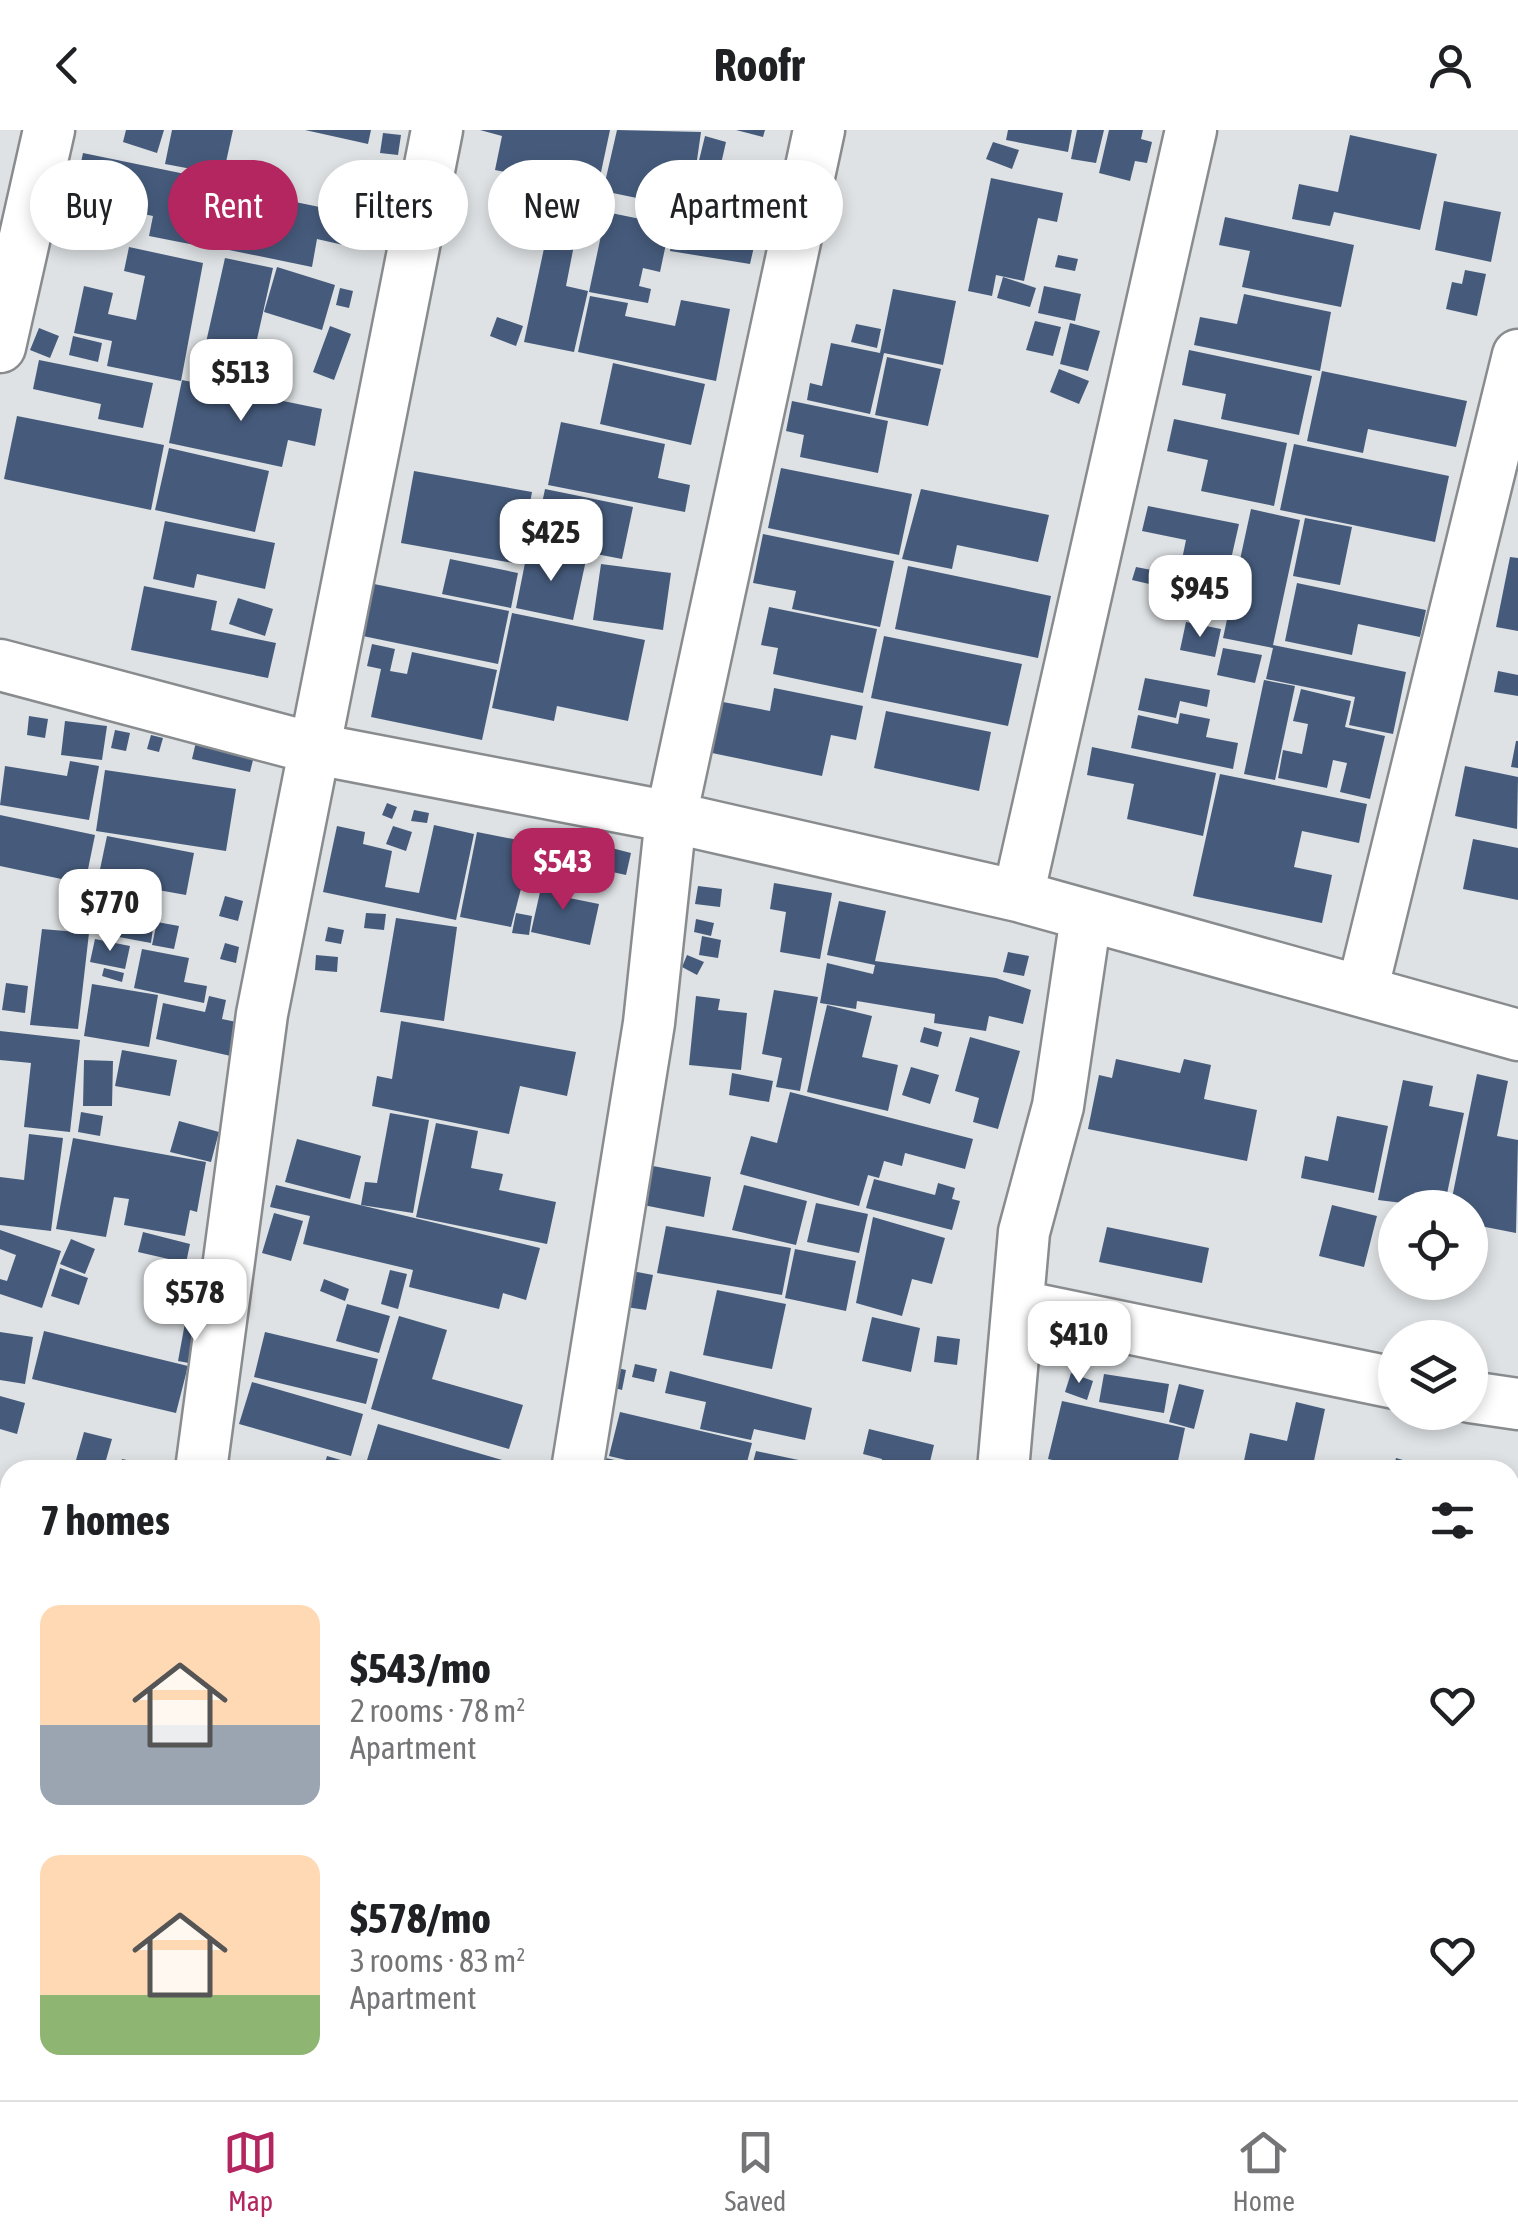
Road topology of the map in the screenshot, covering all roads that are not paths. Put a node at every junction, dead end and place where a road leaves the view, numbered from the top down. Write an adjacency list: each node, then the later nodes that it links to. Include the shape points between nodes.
1 (49, 130): 5 (street)
2 (437, 130): 8 (street)
3 (819, 130): 9 (street)
4 (1191, 130): 10 (street)
5 (0, 346)
6 (1518, 355): 12 (street)
7 (0, 665): 8 (street)
8 (316, 749): 9 (street); 18 (street, via 262,1014)
9 (671, 817): 10 (street); 19 (street, via 650,1023)
10 (1018, 896): 11 (street)
11 (1086, 918): 12 (street); 14 (street, via 1058,1106 1024,1232)
12 (1362, 990): 13 (street)
13 (1518, 1035)
14 (1020, 1306): 15 (street); 20 (street)
15 (1378, 1380)
16 (1488, 1400): 17 (street)
17 (1518, 1404)
18 (202, 1460)
19 (579, 1460)
20 (1004, 1460)

